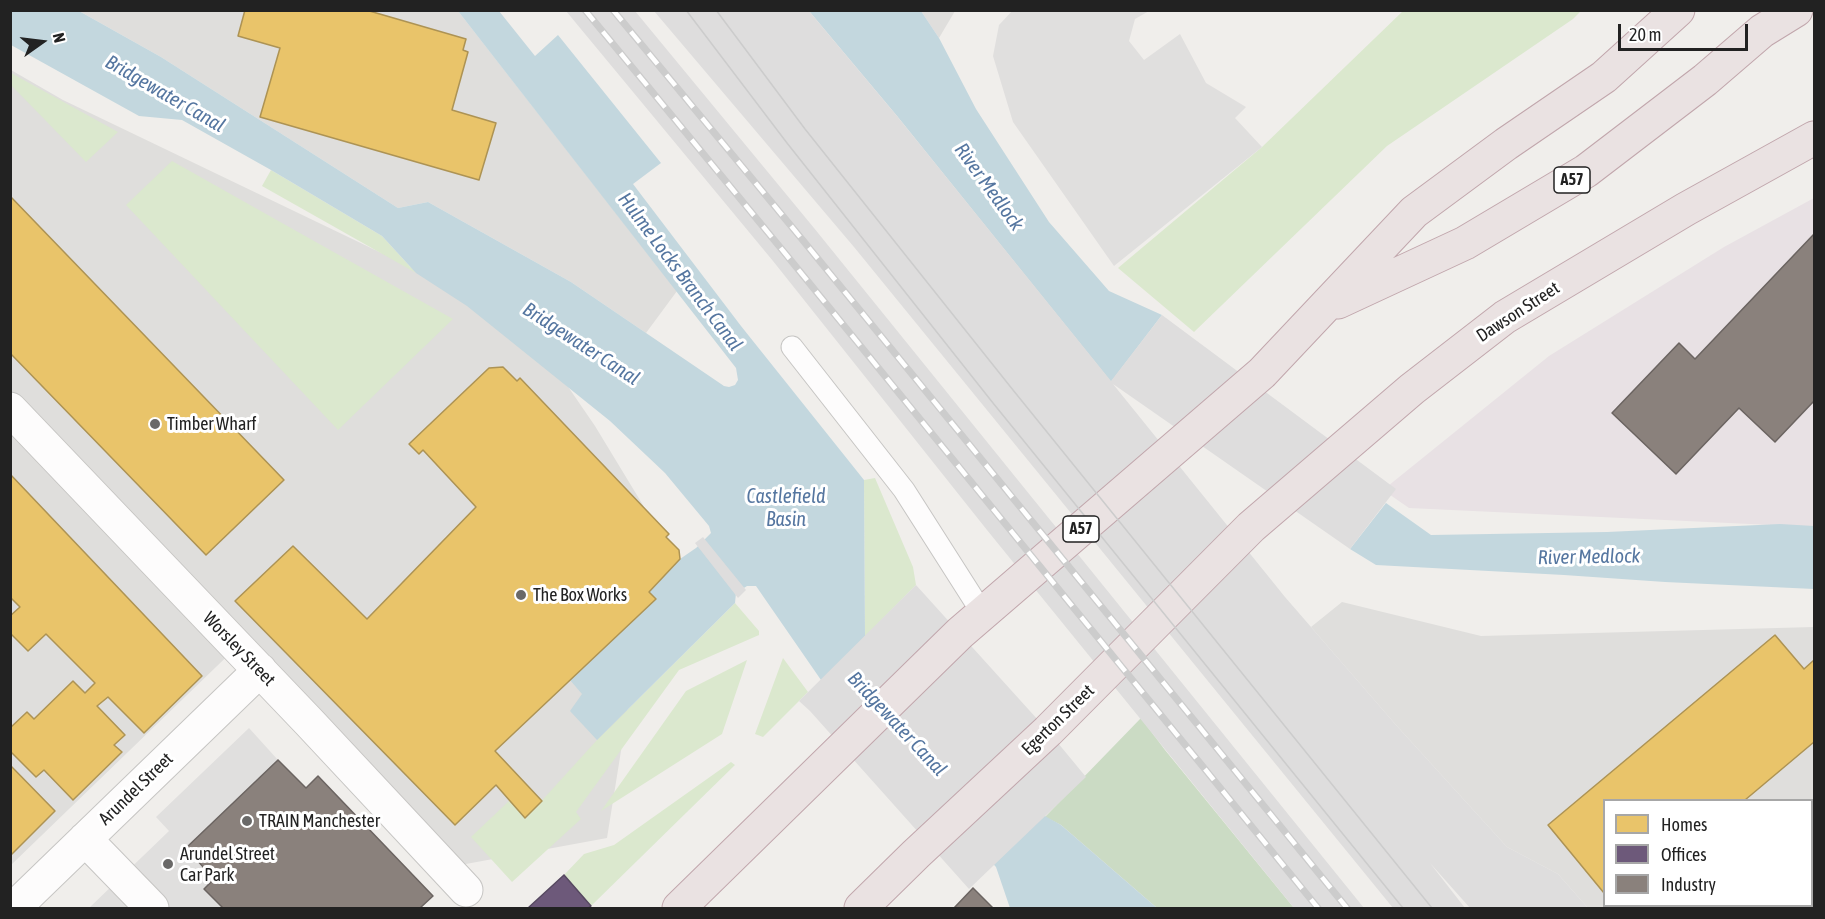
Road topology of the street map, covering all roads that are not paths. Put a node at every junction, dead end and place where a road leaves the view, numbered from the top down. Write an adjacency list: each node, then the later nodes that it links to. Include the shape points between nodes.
1 (1678, 10): 4 (highway, A57, via 1604,77 1414,212)
2 (1796, 10): 4 (highway, A57, via 1762,31 1586,171 1465,243)
3 (1815, 138): 7 (highway, Dawson Street, via 1686,209 1505,317 1394,403)
4 (1323, 309): 8 (highway, A57, via 1262,373)
5 (792, 347): 8 (lane, via 904,490)
6 (10, 409): 9 (street, Worsley Street)
7 (1251, 527): 16 (highway, Egerton Street, via 1048,731)
8 (971, 623): 12 (highway, A57)
9 (260, 670): 10 (street, Arundel Street); 11 (street, Worsley Street)
10 (85, 839): 13 (street, Arundel Street); 14 (street)
11 (466, 890)
12 (697, 897): 15 (highway, A57)
13 (14, 909)
14 (152, 909)
15 (679, 909)
16 (861, 909)

